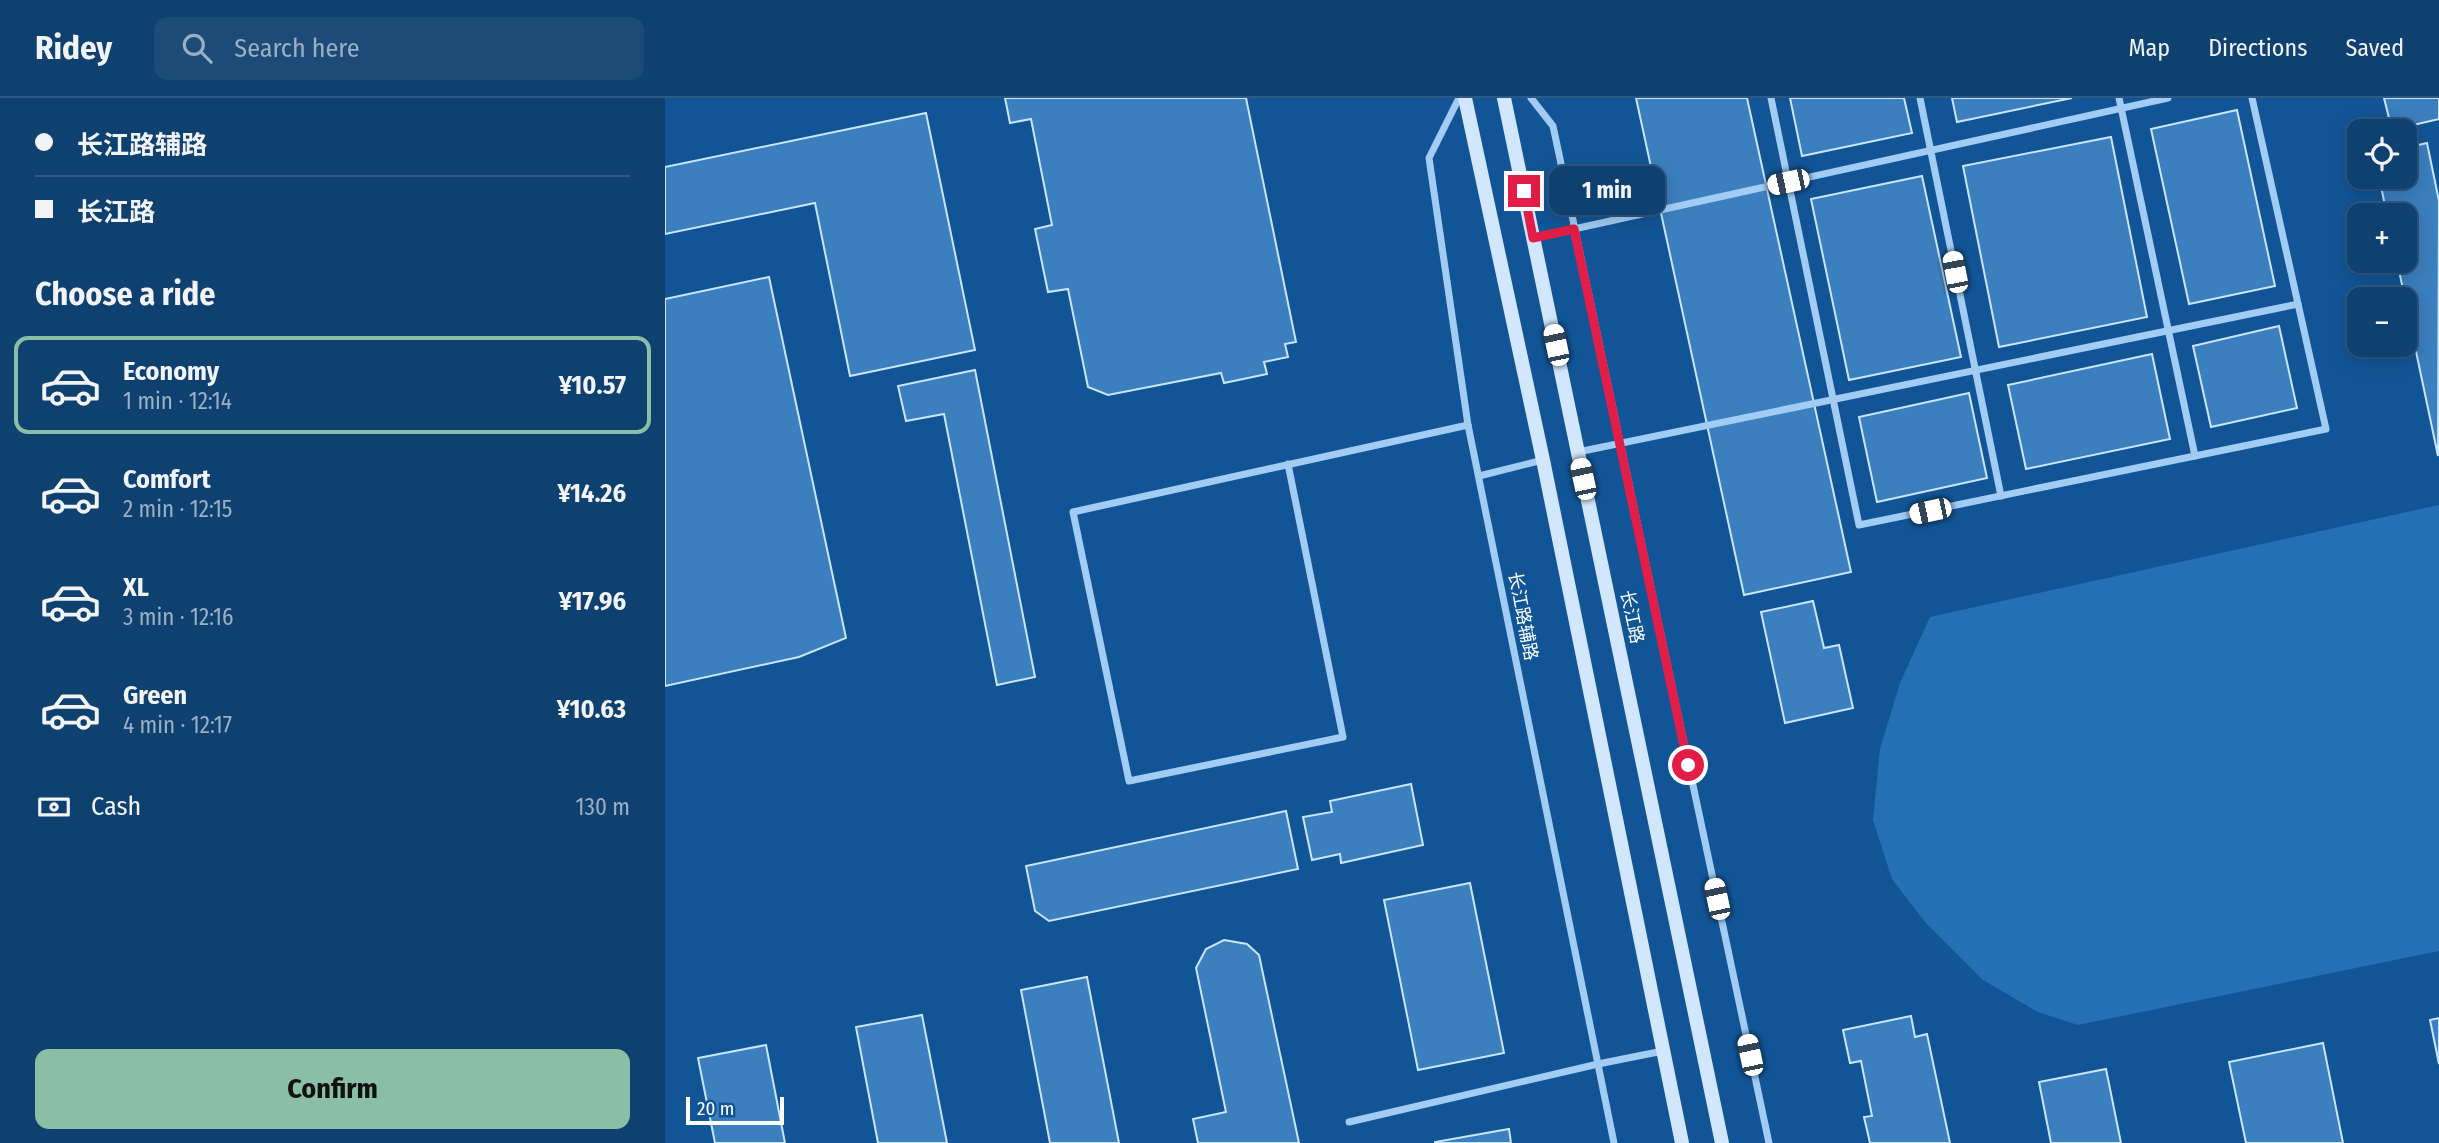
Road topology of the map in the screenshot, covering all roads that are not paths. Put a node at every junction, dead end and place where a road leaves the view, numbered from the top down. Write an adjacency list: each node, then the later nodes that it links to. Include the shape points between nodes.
1 (1459, 98): 19 (street, 长江路辅路, via 1429,158)
2 (1465, 98): 23 (main road)
3 (1504, 98): 14 (main road, 长江路)
4 (1531, 98): 13 (street, via 1553,126)
5 (1771, 98): 12 (street)
6 (1920, 98): 11 (street)
7 (2119, 98): 10 (street)
8 (2168, 98): 10 (street)
9 (2252, 98): 15 (street)
10 (2121, 108): 11 (street); 16 (street)
11 (1931, 150): 12 (street); 17 (street)
12 (1788, 182): 13 (street); 18 (street)
13 (1574, 229): 14 (street); 20 (street)
14 (1533, 238): 21 (main road, 长江路)
15 (2298, 304): 16 (street); 22 (street, via 2326,429)
16 (2168, 330): 17 (street); 22 (street)
17 (1975, 370): 18 (street); 26 (street)
18 (1833, 400): 20 (street); 26 (street, via 1859,525)
19 (1468, 425): 24 (street); 25 (street, 长江路辅路)
20 (1620, 444): 21 (street); 33 (street)
21 (1578, 453): 32 (main road, 长江路)
22 (2195, 456): 26 (street)
23 (1542, 460): 25 (street); 27 (main road)
24 (1288, 464): 24 (street, via 1073,512 1129,781 1343,737)
25 (1479, 475): 28 (street, 长江路辅路)
26 (2001, 496)
27 (1664, 1051): 28 (street); 31 (main road)
28 (1598, 1064): 29 (street); 30 (street, 长江路辅路)
29 (1349, 1122)
30 (1614, 1143)
31 (1682, 1143)
32 (1722, 1143)
33 (1769, 1143)

